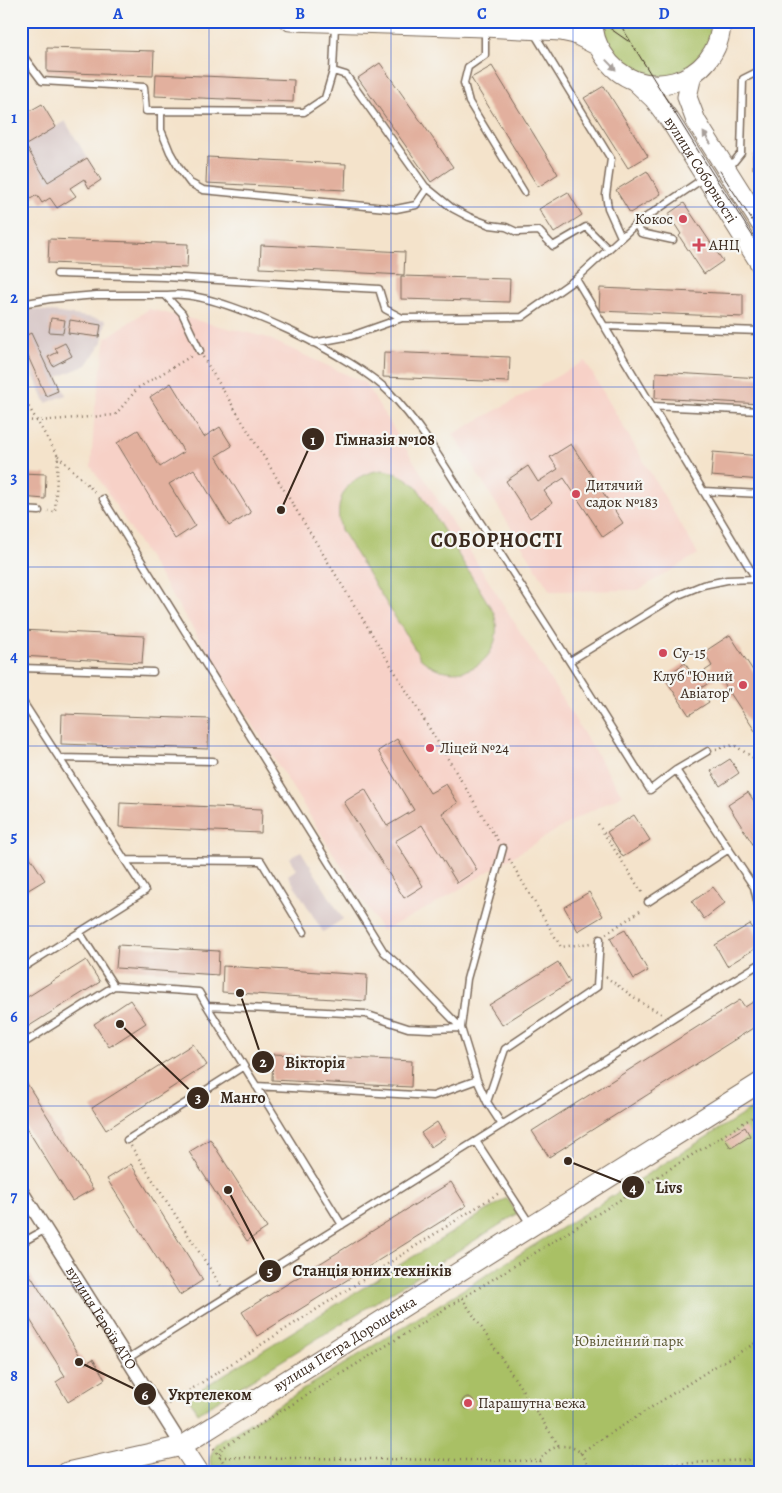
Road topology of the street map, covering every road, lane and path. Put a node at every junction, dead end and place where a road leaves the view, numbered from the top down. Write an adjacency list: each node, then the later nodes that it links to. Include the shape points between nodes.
1 (290, 21): 4 (main road)
2 (593, 21): 7 (main road)
3 (721, 21): 11 (main road, via 715,49)
4 (336, 23): 5 (main road); 10 (lane)
5 (484, 27): 6 (main road); 17 (lane, via 485,55 468,67 464,83 469,102)
6 (532, 30): 7 (main road, via 575,34); 20 (lane, via 611,159 606,195)
7 (598, 46): 12 (main road, one-way to 12, via 607,61)
8 (21, 53): 13 (lane, via 42,81 144,88 146,111)
9 (761, 70): 14 (lane, via 743,79 742,153)
10 (333, 71): 13 (lane, via 325,98 304,112); 16 (lane, via 346,75)
11 (692, 74): 12 (main road, via 669,84); 14 (main road, вулиця Соборності, one-way to 11, via 696,121 687,97)
12 (635, 81): 15 (main road, вулиця Соборності, via 654,99)
13 (161, 111): 16 (lane, via 161,130 170,152 190,183 203,190 396,209 416,205)
14 (726, 171): 19 (main road, вулиця Соборності)
15 (706, 177): 18 (lane); 23 (main road, вулиця Соборності)
16 (426, 187): 22 (lane, via 452,208 490,225 517,232 539,231 553,246 586,227)
17 (524, 192)
18 (636, 224): 20 (lane); 21 (lane, via 641,233)
19 (761, 224)
20 (620, 237): 22 (lane)
21 (673, 240)
22 (608, 248): 25 (lane)
23 (761, 265)
24 (57, 274): 28 (lane, via 379,289 385,309)
25 (576, 279): 28 (lane, via 522,317); 29 (lane)
26 (165, 295): 27 (lane, via 97,295); 31 (lane, via 213,301 257,316); 32 (lane, via 182,313)
27 (21, 304)
28 (402, 318): 31 (lane, via 351,336)
29 (604, 326): 30 (lane); 34 (lane)
30 (761, 331)
31 (313, 343): 46 (lane, via 358,367 389,392 426,438)
32 (200, 351): 37 (path, via 138,388 115,415); 56 (path)
33 (21, 394): 37 (path)
34 (652, 406): 35 (lane); 39 (lane)
35 (761, 412)
36 (21, 420): 37 (path)
37 (38, 421): 38 (path)
38 (58, 456): 41 (path); 43 (path, via 55,512)
39 (703, 491): 40 (lane); 44 (lane)
40 (761, 494)
41 (103, 499): 72 (lane, via 384,952)
42 (21, 510): 43 (lane)
43 (39, 511)
44 (758, 579): 45 (lane); 46 (lane, via 703,584 676,596)
45 (761, 586)
46 (570, 661): 54 (lane, via 650,790)
47 (21, 668): 48 (lane)
48 (153, 672)
49 (21, 699): 51 (lane)
50 (708, 751): 53 (path, via 734,745); 54 (lane)
51 (59, 758): 52 (lane); 58 (lane)
52 (213, 761)
53 (761, 763)
54 (676, 770): 57 (lane)
55 (598, 824): 60 (path)
56 (502, 848): 65 (path, via 561,947); 72 (lane, via 467,979)
57 (729, 849): 59 (lane); 60 (lane)
58 (125, 860): 62 (lane, via 261,861); 63 (lane, via 145,891)
59 (758, 897): 61 (lane)
60 (648, 902): 64 (path, via 641,912)
61 (761, 918)
62 (304, 932)
63 (80, 933): 67 (lane); 69 (lane)
64 (600, 938): 68 (lane)
65 (592, 942)
66 (761, 963): 71 (lane)
67 (21, 969)
68 (598, 971): 71 (path, via 642,1003); 78 (lane, via 597,987 505,1048)
69 (114, 986): 70 (lane, via 199,992); 73 (lane)
70 (207, 1006): 72 (lane, via 365,1014 408,1028); 74 (lane)
71 (671, 1019): 80 (lane)
72 (461, 1028): 75 (lane)
73 (21, 1045)
74 (244, 1066): 77 (lane); 81 (lane)
75 (477, 1080): 77 (lane, via 433,1096); 78 (lane)
76 (761, 1082): 86 (main road, вулиця Петра Дорошенка)
77 (256, 1086): 85 (lane)
78 (487, 1102): 80 (lane)
79 (761, 1112): 90 (path)
80 (502, 1125): 82 (lane)
81 (127, 1140): 89 (path)
82 (476, 1141): 83 (lane); 85 (lane)
83 (507, 1188): 86 (lane); 93 (path)
84 (21, 1190): 87 (street, вулиця Героїв АТО)
85 (342, 1225): 89 (lane)
86 (531, 1226): 94 (main road, вулиця Петра Дорошенка)
87 (47, 1229): 88 (lane); 92 (street, вулиця Героїв АТО)
88 (21, 1243)
89 (227, 1296): 92 (lane)
90 (462, 1298): 96 (path); 98 (path, via 222,1448)
91 (761, 1340): 97 (path)
92 (127, 1359): 93 (street, вулиця Героїв АТО)
93 (159, 1410): 95 (street, вулиця Героїв АТО)
94 (204, 1432): 95 (main road, вулиця Петра Дорошенка); 98 (path)
95 (182, 1446): 102 (main road, вулиця Петра Дорошенка); 103 (main road, вулиця Героїв АТО)
96 (559, 1446): 97 (path); 100 (path, via 551,1449)
97 (580, 1452): 101 (path, via 585,1457)
98 (220, 1457): 100 (path); 104 (path)
99 (761, 1458): 101 (path)
100 (540, 1461): 105 (path)
101 (588, 1470)
102 (66, 1472)
103 (199, 1472)
104 (230, 1472)
105 (539, 1472)

